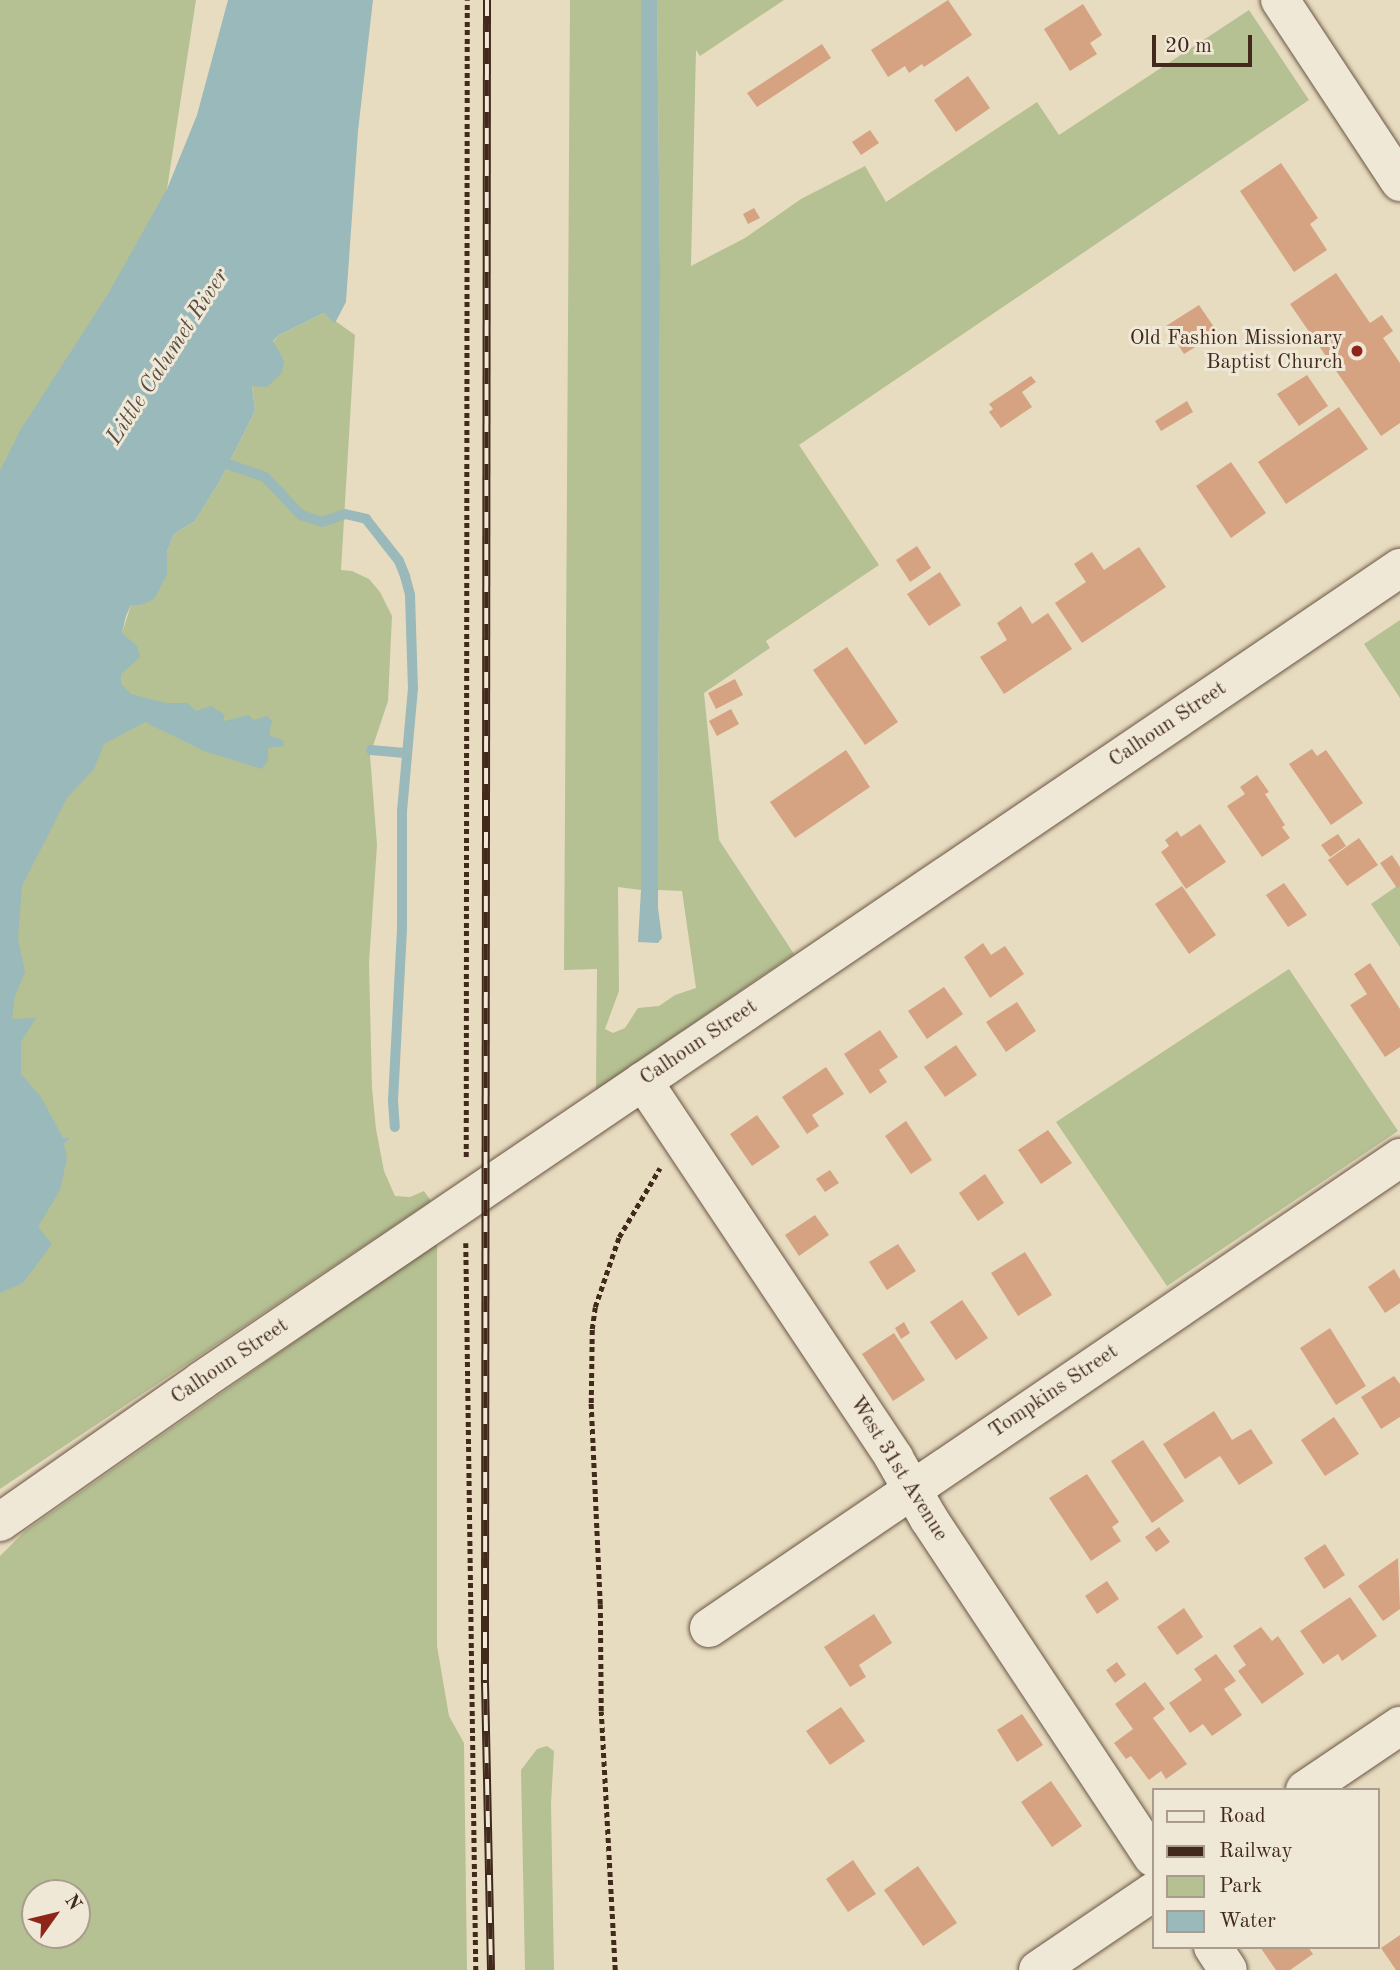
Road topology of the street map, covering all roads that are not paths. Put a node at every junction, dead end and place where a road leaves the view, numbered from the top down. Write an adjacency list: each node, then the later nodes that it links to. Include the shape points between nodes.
1 (1280, 0): 2 (street)
2 (1400, 182)
3 (1400, 568): 4 (street, Calhoun Street)
4 (643, 1081): 6 (street, West 31st Avenue); 7 (street, Calhoun Street)
5 (1400, 1157): 6 (street, Tompkins Street)
6 (911, 1488): 8 (street, Tompkins Street); 11 (street, West 31st Avenue)
7 (0, 1522)
8 (709, 1628)
9 (1400, 1726): 10 (street)
10 (1308, 1788)
11 (1152, 1856)
12 (1152, 1893): 14 (street)
13 (1214, 1949): 15 (street)
14 (1038, 1970)
15 (1228, 1970)

